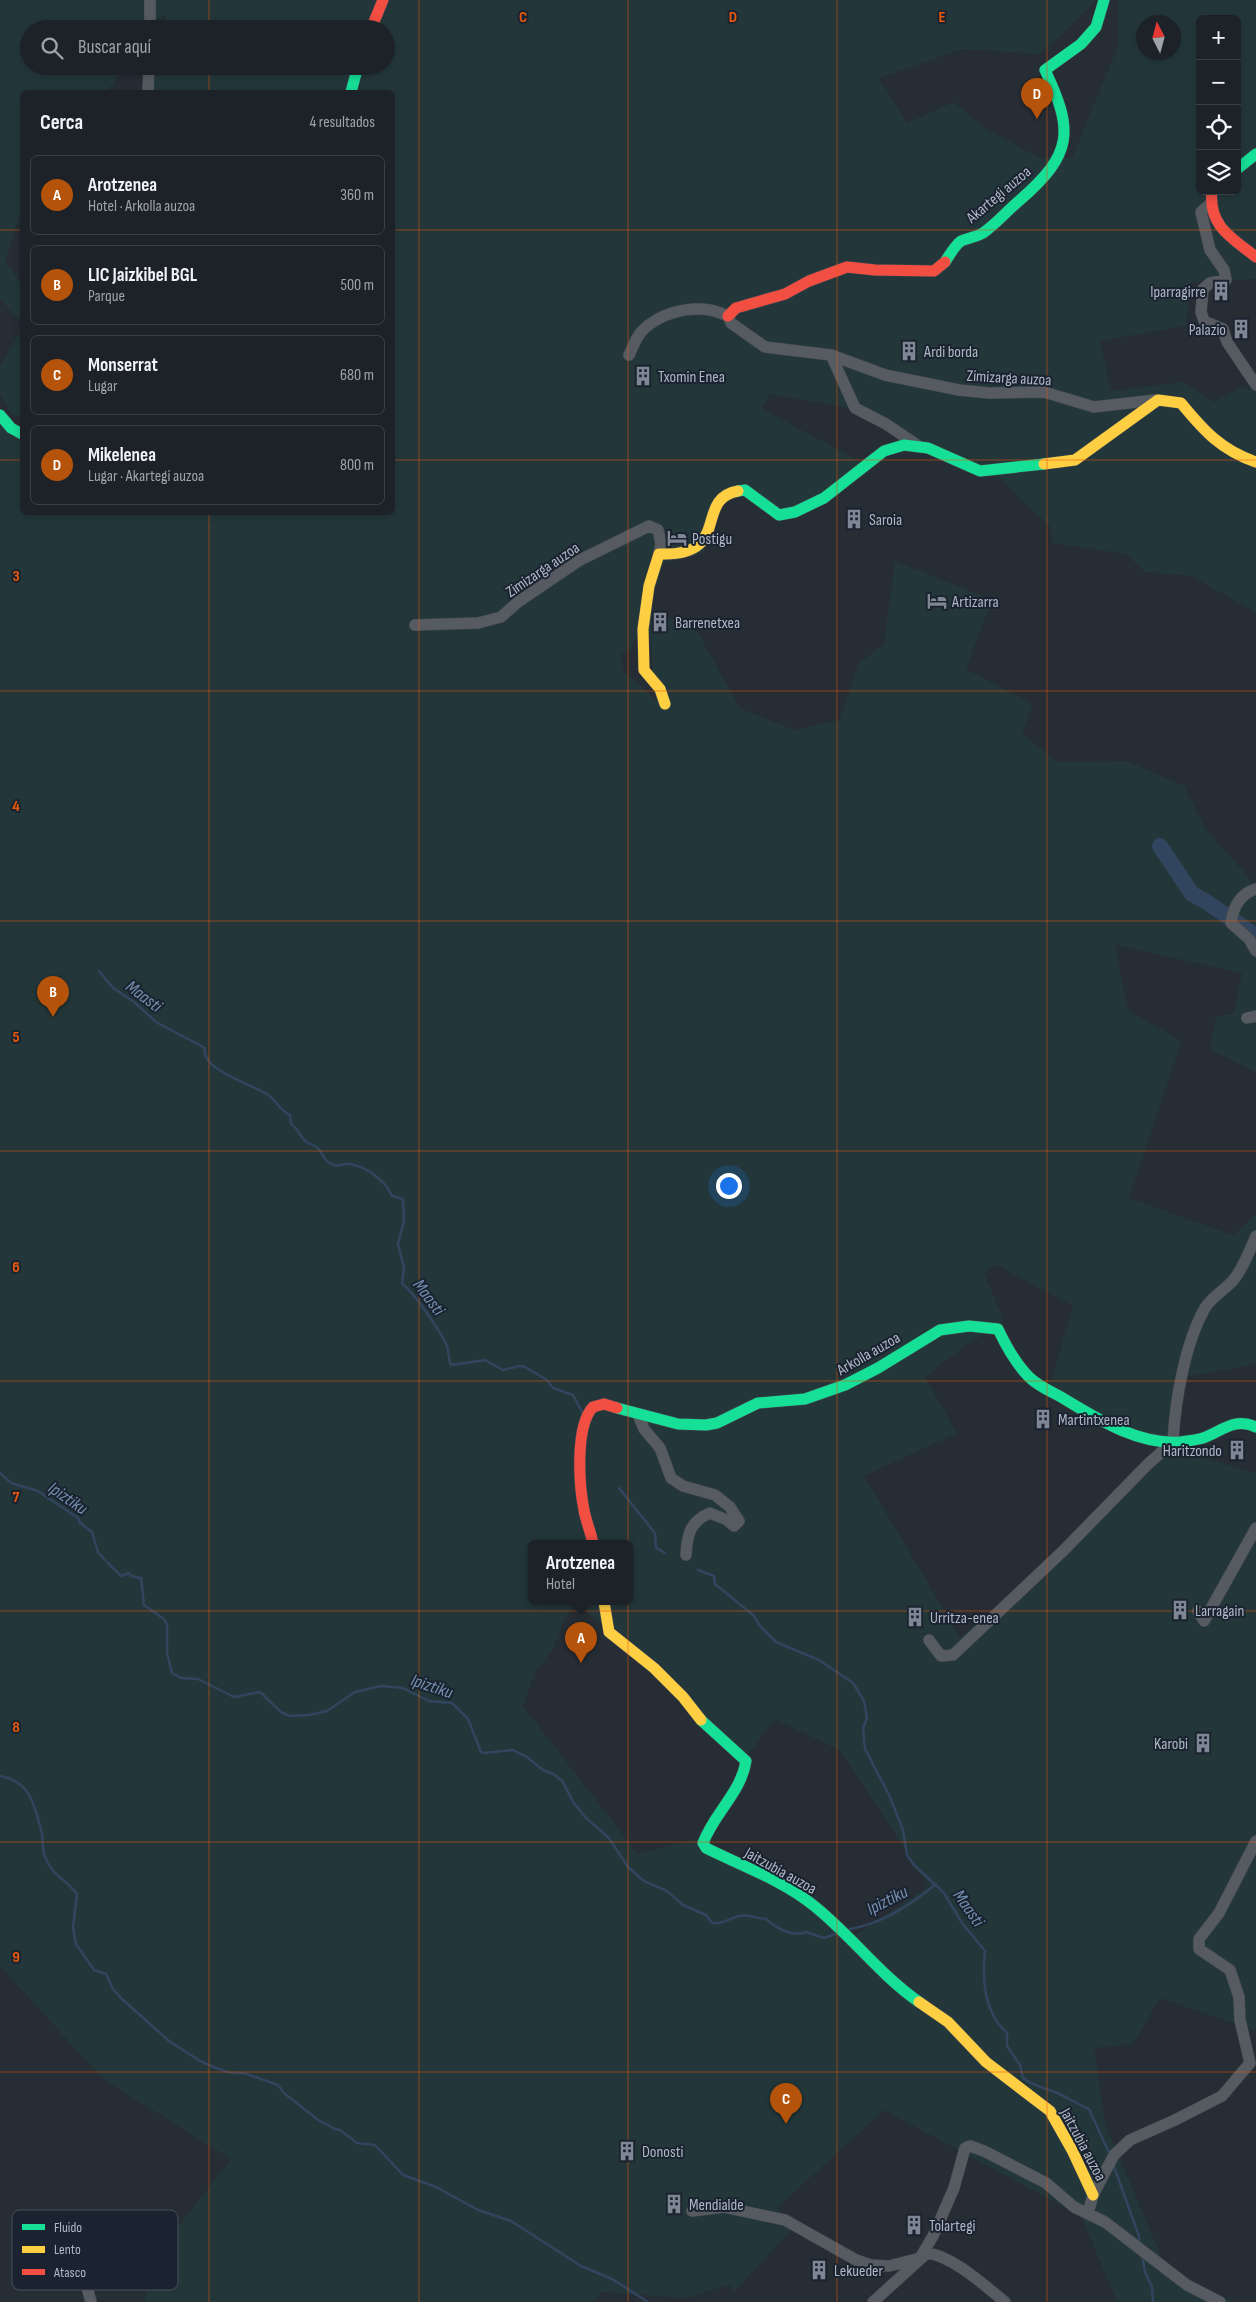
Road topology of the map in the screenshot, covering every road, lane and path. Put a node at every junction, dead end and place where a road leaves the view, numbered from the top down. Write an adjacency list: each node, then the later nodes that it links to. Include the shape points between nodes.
1 (150, 0): 4 (street)
2 (383, 0): 5 (street)
3 (1104, 0): 15 (street, Akartegi auzoa, via 1096,27 1081,44 1045,70 1060,102 1064,120 1064,141 1058,158 1033,189 982,233 959,242 942,266 934,271 847,266 785,294 736,308)
4 (150, 20)
5 (375, 20)
6 (148, 75): 8 (street)
7 (356, 75): 9 (street)
8 (148, 90)
9 (352, 90)
10 (1256, 154): 11 (street)
11 (1241, 166)
12 (1211, 195): 13 (street)
13 (1208, 204): 14 (street, via 1217,225); 18 (street, via 1200,212 1210,250 1224,270 1226,280 1210,283 1203,289 1201,312 1204,321 1222,329)
14 (1256, 257)
15 (728, 316): 16 (street, via 710,310 671,313 654,320 640,332); 17 (street, Zimizarga auzoa, via 738,329 765,347)
16 (629, 355)
17 (831, 355): 19 (street, Zimizarga auzoa, via 885,374 959,390 1044,392 1094,407); 22 (street, via 855,408)
18 (1256, 385)
19 (1158, 400): 22 (street, via 1074,460 980,471 952,457); 23 (street, Zimizarga auzoa, via 1181,402 1207,434 1239,456)
20 (0, 415): 21 (street)
21 (20, 433)
22 (919, 447): 24 (street, via 904,445 884,451 824,498 795,512 779,515 744,490 726,494 716,507 708,533 698,546 683,554)
23 (1256, 462)
24 (659, 554): 25 (street, Zimizarga auzoa, via 662,544 658,530 649,526 580,560 518,602 502,617 478,623); 26 (street, Zimizarga auzoa, via 649,586 643,629 644,670 660,689)
25 (415, 625)
26 (665, 704)
27 (1256, 888): 28 (street, via 1235,906 1231,923 1250,939)
28 (1256, 951)
29 (1256, 1236): 32 (street, via 1235,1278 1206,1306 1182,1373)
30 (638, 1415): 32 (street, Arkolla auzoa, via 705,1426 760,1402 810,1398 846,1386 940,1330 972,1324 998,1329 1011,1357 1030,1378 1082,1410 1119,1430); 34 (street, Arkolla auzoa, via 602,1404 591,1408 586,1415 582,1431 580,1484); 35 (street, via 644,1429 660,1448 671,1478 683,1486 715,1495 730,1507 739,1522 734,1526 710,1513 700,1517 687,1535)
31 (1256, 1427): 32 (street, Arkolla auzoa, via 1249,1422 1234,1423 1197,1440)
32 (1173, 1442): 38 (street, via 953,1655 941,1656)
33 (1256, 1528): 37 (street, via 1204,1621)
34 (592, 1540)
35 (686, 1556)
36 (604, 1605): 40 (street, Jaitzubia auzoa, via 609,1632 654,1668 683,1697 697,1717 746,1761 746,1769 728,1802 705,1835 706,1848 790,1889 813,1905 850,1937 897,1987 948,2022 986,2062 1050,2111)
37 (1198, 1611)
38 (929, 1640)
39 (1256, 1842): 40 (street, Jaitzubia auzoa, via 1219,1913 1199,1939 1199,1949 1230,1970 1239,1996 1240,2020 1250,2063 1222,2096 1130,2140 1114,2155)
40 (1093, 2195): 42 (street, Jaitzubia auzoa)
41 (692, 2211): 43 (street, via 724,2207 785,2220 856,2260 872,2265 889,2266)
42 (1088, 2213): 43 (street, via 1074,2207 1046,2184 970,2146 964,2148 954,2188); 46 (street, via 1105,2222 1187,2285)
43 (920, 2258): 44 (street); 45 (street, via 927,2252 936,2254 976,2278)
44 (873, 2302)
45 (1005, 2302)
46 (1220, 2302)

